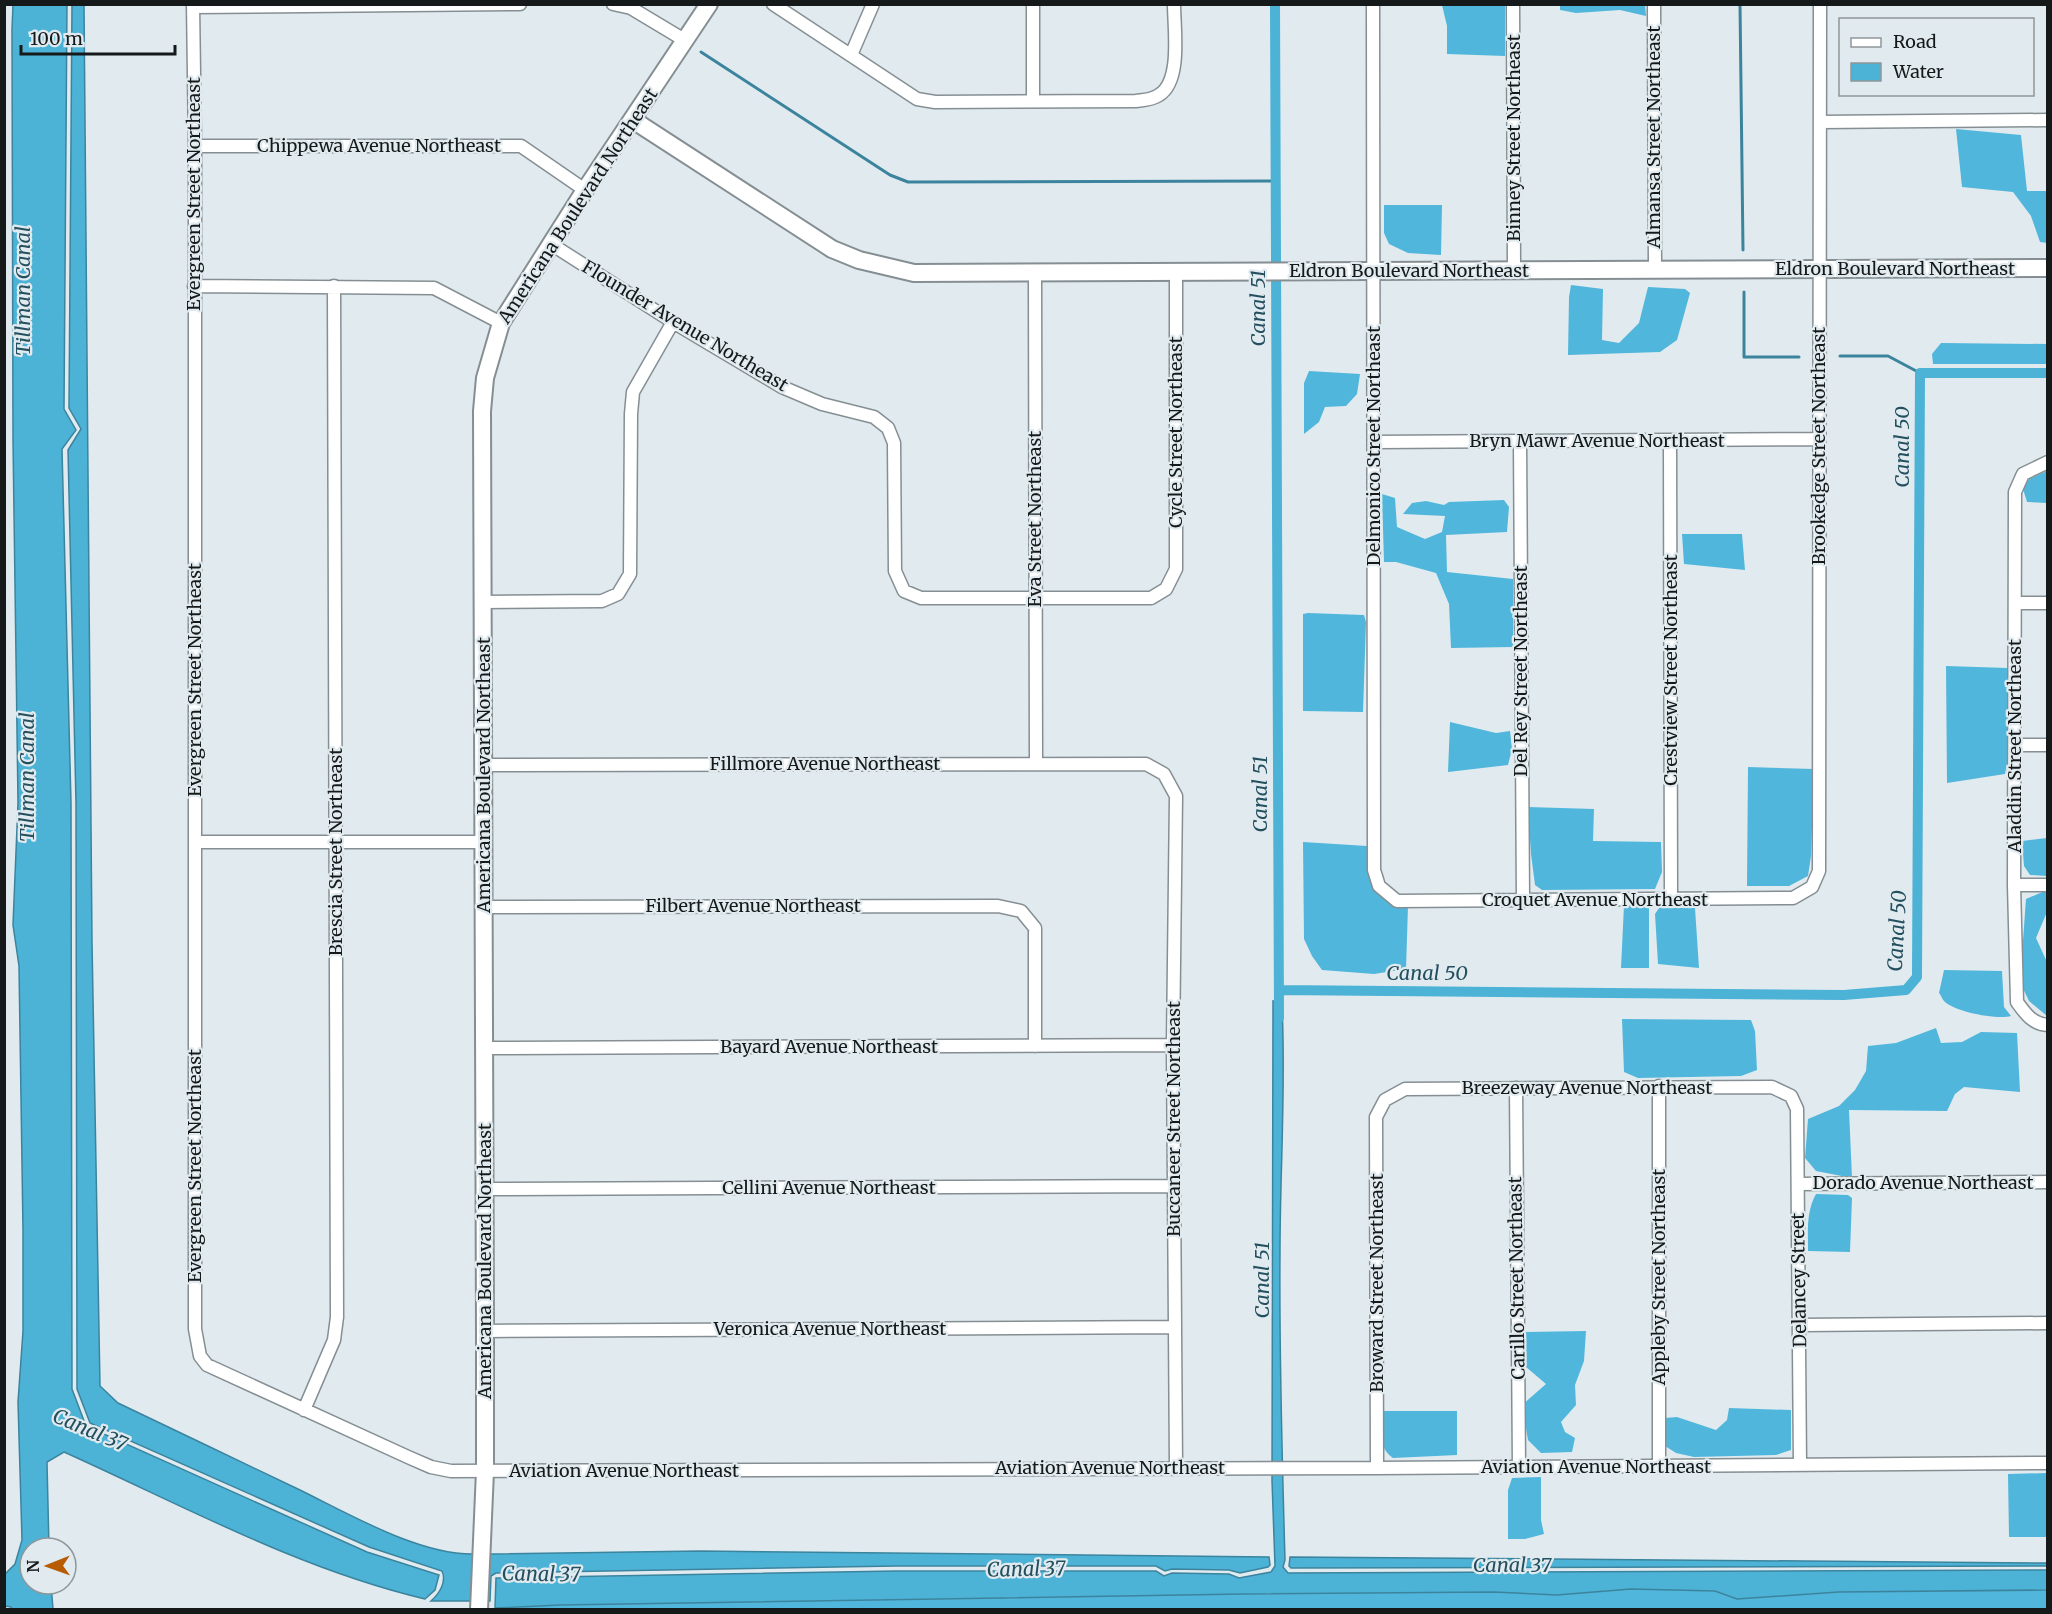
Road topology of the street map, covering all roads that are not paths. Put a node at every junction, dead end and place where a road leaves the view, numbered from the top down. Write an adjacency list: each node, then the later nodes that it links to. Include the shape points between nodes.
1 (520, 4): 12 (street)
2 (613, 4): 13 (street, via 631,8)
3 (710, 4): 13 (street, Americana Boulevard Northeast)
4 (773, 4): 14 (street)
5 (873, 4): 14 (street)
6 (1033, 4): 15 (street)
7 (1174, 4): 15 (street, via 1175,71 1166,90 1157,97 1136,101)
8 (1373, 4): 25 (street, Delmonico Street Northeast)
9 (1513, 4): 26 (street, Binney Street Northeast)
10 (1654, 4): 24 (street, Almansa Street Northeast)
11 (1820, 4): 18 (street, Brookedge Street Northeast)
12 (193, 6): 19 (street, Evergreen Street Northeast)
13 (686, 41): 16 (street, Americana Boulevard Northeast)
14 (851, 55): 15 (street, via 917,99)
15 (1033, 100)
16 (633, 120): 20 (street, Americana Boulevard Northeast); 28 (street, Eldron Boulevard Northeast, via 832,249 859,261 914,273)
17 (2048, 120): 18 (street)
18 (1820, 122): 23 (street, Brookedge Street Northeast)
19 (195, 146): 20 (street, Chippewa Avenue Northeast, via 521,146); 29 (street, Evergreen Street Northeast)
20 (585, 190): 21 (street, Americana Boulevard Northeast)
21 (551, 244): 31 (street, Flounder Avenue Northeast); 32 (street, Americana Boulevard Northeast)
22 (2048, 268): 23 (street, Eldron Boulevard Northeast)
23 (1819, 269): 24 (street, Eldron Boulevard Northeast); 33 (street, Brookedge Street Northeast)
24 (1655, 270): 26 (street, Eldron Boulevard Northeast)
25 (1374, 271): 26 (street, Eldron Boulevard Northeast); 27 (street, Eldron Boulevard Northeast); 36 (street, Delmonico Street Northeast)
26 (1514, 271)
27 (1176, 273): 28 (street, Eldron Boulevard Northeast); 38 (street, Cycle Street Northeast, via 1176,569 1166,589 1151,598)
28 (1035, 274): 38 (street, Eva Street Northeast)
29 (194, 286): 30 (street); 47 (street, Evergreen Street Northeast)
30 (334, 286): 32 (street, via 434,288); 48 (street, Brescia Street Northeast)
31 (673, 322): 38 (street, Flounder Avenue Northeast, via 782,387 822,404 874,417 888,428 894,444 895,571 904,591 921,598); 39 (street, via 633,392 630,574 618,594 602,601)
32 (501, 323): 39 (street, Americana Boulevard Northeast, via 485,378 482,411)
33 (1819, 439): 35 (street, Bryn Mawr Avenue Northeast); 53 (street, Brookedge Street Northeast, via 1819,871)
34 (1520, 441): 35 (street, Bryn Mawr Avenue Northeast); 36 (street, Bryn Mawr Avenue Northeast); 55 (street, Del Rey Street Northeast)
35 (1670, 441): 54 (street, Crestview Street Northeast)
36 (1374, 442): 52 (street, Delmonico Street Northeast, via 1374,870)
37 (2048, 462): 40 (street, Aladdin Street Northeast, via 2024,474 2014,492)
38 (1035, 599): 44 (street, Eva Street Northeast)
39 (482, 602): 45 (street, Americana Boulevard Northeast)
40 (2015, 603): 41 (street); 43 (street, Aladdin Street Northeast)
41 (2048, 603)
42 (2048, 745): 43 (street)
43 (2015, 746): 50 (street, Aladdin Street Northeast)
44 (1035, 764): 45 (street, Fillmore Avenue Northeast); 46 (street, Fillmore Avenue Northeast, via 1146,764)
45 (484, 765): 49 (street, Americana Boulevard Northeast)
46 (1164, 774): 58 (street, Buccaneer Street Northeast, via 1176,796)
47 (195, 842): 48 (street); 73 (street, Evergreen Street Northeast, via 195,1329)
48 (335, 842): 49 (street); 74 (street, Brescia Street Northeast, via 337,1317 334,1340)
49 (484, 842): 56 (street, Americana Boulevard Northeast)
50 (2014, 885): 51 (street); 57 (street, Aladdin Street Northeast, via 2017,1002 2027,1016)
51 (2048, 885)
52 (1379, 886): 55 (street, Croquet Avenue Northeast, via 1397,901)
53 (1812, 887): 54 (street, Croquet Avenue Northeast, via 1793,898)
54 (1671, 899): 55 (street, Croquet Avenue Northeast)
55 (1523, 901)
56 (485, 906): 59 (street, Filbert Avenue Northeast, via 998,906 1021,911 1035,928); 60 (street, Americana Boulevard Northeast)
57 (2048, 1025)
58 (1173, 1045): 59 (street, Bayard Avenue Northeast); 67 (street, Buccaneer Street Northeast)
59 (1035, 1046): 60 (street, Bayard Avenue Northeast)
60 (484, 1048): 68 (street, Americana Boulevard Northeast)
61 (1659, 1086): 62 (street, Breezeway Avenue Northeast); 63 (street, Breezeway Avenue Northeast, via 1772,1087); 78 (street, Appleby Street Northeast)
62 (1516, 1088): 64 (street, Breezeway Avenue Northeast, via 1405,1089); 77 (street, Carillo Street Northeast)
63 (1791, 1096): 66 (street, Delancey Street, via 1797,1109)
64 (1385, 1100): 80 (street, Broward Street Northeast, via 1376,1117)
65 (2048, 1182): 66 (street, Dorado Avenue Northeast)
66 (1798, 1184): 70 (street, Delancey Street)
67 (1174, 1186): 68 (street, Cellini Avenue Northeast); 71 (street, Buccaneer Street Northeast)
68 (484, 1190): 72 (street, Americana Boulevard Northeast)
69 (2048, 1323): 70 (street)
70 (1800, 1325): 76 (street, Delancey Street)
71 (1174, 1327): 72 (street, Veronica Avenue Northeast); 79 (street, Buccaneer Street Northeast)
72 (485, 1331): 81 (street, Americana Boulevard Northeast)
73 (200, 1356): 74 (street, Aviation Avenue Northeast, via 216,1371)
74 (303, 1410): 81 (street, Aviation Avenue Northeast, via 431,1467)
75 (2048, 1463): 76 (street, Aviation Avenue Northeast)
76 (1800, 1465): 78 (street, Aviation Avenue Northeast)
77 (1519, 1467): 78 (street, Aviation Avenue Northeast); 80 (street, Aviation Avenue Northeast)
78 (1659, 1467)
79 (1176, 1468): 80 (street, Aviation Avenue Northeast); 81 (street, Aviation Avenue Northeast)
80 (1377, 1468)
81 (485, 1472): 82 (street, Americana Boulevard Northeast)
82 (479, 1610)

